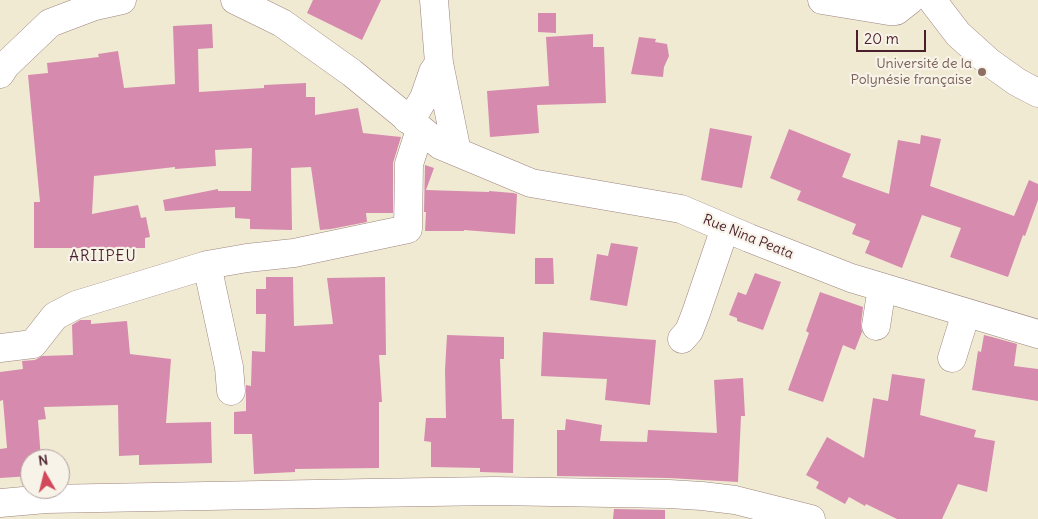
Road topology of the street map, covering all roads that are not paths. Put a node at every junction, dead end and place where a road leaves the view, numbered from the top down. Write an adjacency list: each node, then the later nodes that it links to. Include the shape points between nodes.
1 (122, 0): 8 (street, via 95,6 50,23)
2 (235, 0): 10 (street, Rue Nina Peata, via 282,23)
3 (434, 0): 7 (street)
4 (822, 0): 5 (street, via 890,12)
5 (910, 0)
6 (932, 0): 9 (street, via 958,34 989,62)
7 (439, 63): 10 (street); 10 (street, via 418,108)
8 (0, 74)
9 (1038, 93)
10 (431, 136): 11 (street, Rue Nina Peata, via 531,184 681,209); 12 (street, via 418,136 409,164 408,229 294,253)
11 (725, 228): 13 (street, Rue Nina Peata); 17 (street, via 694,319)
12 (207, 265): 18 (street, via 76,305 56,316 33,344); 20 (street)
13 (882, 287): 14 (street, Rue Nina Peata); 15 (street)
14 (966, 313): 16 (street, Rue Nina Peata); 19 (street)
15 (876, 326)
16 (1038, 334)
17 (682, 339)
18 (0, 348)
19 (952, 358)
20 (232, 391)
21 (0, 504): 22 (street, via 46,499 360,493 669,494 735,500)
22 (811, 519)

